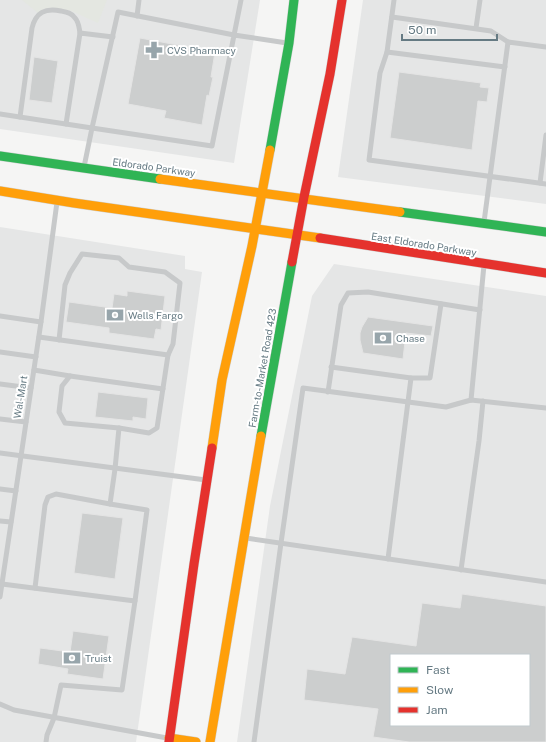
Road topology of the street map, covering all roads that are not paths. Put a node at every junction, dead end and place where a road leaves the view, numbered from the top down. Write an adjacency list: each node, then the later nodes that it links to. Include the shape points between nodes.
1 (139, 0): 7 (lane)
2 (241, 0): 11 (lane)
3 (294, 0): 14 (main road)
4 (342, 0): 30 (main road, Farm-to-Market Road 423, via 339,31)
5 (394, 0): 8 (lane)
6 (480, 0): 9 (lane)
7 (137, 16): 11 (lane); 12 (lane, via 118,12)
8 (392, 17): 9 (lane); 16 (lane)
9 (476, 28): 13 (lane, via 491,31)
10 (80, 33): 12 (lane); 19 (lane, via 76,18 67,12 47,10 35,19); 20 (lane)
11 (234, 35): 14 (lane); 21 (lane, via 212,146)
12 (113, 37): 21 (lane)
13 (508, 42): 15 (lane); 17 (lane)
14 (288, 43): 29 (main road)
15 (546, 47)
16 (387, 52): 17 (lane); 25 (lane, via 380,73 369,160)
17 (505, 67): 25 (lane)
18 (0, 114): 19 (lane)
19 (20, 117): 20 (lane)
20 (66, 124): 21 (lane)
21 (92, 128): 24 (lane)
22 (546, 135): 26 (lane)
23 (0, 156): 24 (main road, Eldorado Parkway)
24 (84, 168): 29 (main road, Eldorado Parkway)
25 (490, 176): 26 (lane); 32 (lane)
26 (540, 183): 27 (lane)
27 (546, 184)
28 (0, 191): 31 (main road)
29 (262, 193): 30 (main road, Eldorado Parkway); 33 (main road)
30 (304, 198): 32 (main road); 35 (main road, Farm-to-Market Road 423)
31 (57, 201): 33 (main road); 41 (lane, Wal-Mart)
32 (484, 224): 34 (main road)
33 (255, 228): 35 (main road); 65 (main road, via 222,380)
34 (546, 232)
35 (298, 235): 36 (main road, East Eldorado Parkway); 71 (main road, Farm-to-Market Road 423)
36 (484, 265): 37 (main road, East Eldorado Parkway); 39 (lane)
37 (546, 273)
38 (441, 304): 39 (lane); 47 (lane, via 368,292 348,293 341,305); 50 (lane, via 430,378)
39 (480, 310): 55 (lane)
40 (0, 316): 41 (lane)
41 (41, 322): 42 (lane, Wal-Mart)
42 (39, 337): 43 (lane); 46 (lane, Wal-Mart)
43 (60, 340): 45 (lane); 45 (lane, via 65,285 82,254 118,258 129,267 165,272 180,283 173,344)
44 (0, 352): 46 (lane)
45 (168, 355): 53 (lane)
46 (36, 357): 48 (lane, Wal-Mart)
47 (331, 367): 50 (lane); 54 (lane)
48 (34, 370): 49 (lane); 52 (lane, Wal-Mart)
49 (70, 376): 53 (lane); 61 (lane, via 62,386 59,412 65,423)
50 (411, 378): 57 (lane)
51 (0, 384): 52 (lane)
52 (31, 388): 60 (lane, Wal-Mart)
53 (163, 388): 61 (lane, via 157,428 149,432)
54 (328, 392): 57 (lane); 72 (lane, via 303,388)
55 (471, 400): 56 (lane); 57 (lane, via 446,407)
56 (483, 401): 58 (lane); 75 (lane)
57 (409, 402): 74 (lane)
58 (546, 408)
59 (0, 419): 60 (lane)
60 (26, 422): 63 (lane, Wal-Mart)
61 (119, 428): 64 (lane)
62 (0, 453): 63 (lane)
63 (21, 456): 64 (lane); 67 (lane, Wal-Mart)
64 (115, 469): 65 (lane); 68 (lane)
65 (207, 480): 83 (main road)
66 (0, 489): 67 (lane)
67 (16, 491): 70 (lane, Wal-Mart)
68 (110, 504): 78 (lane, via 56,494 48,497); 80 (lane, via 147,510)
69 (0, 521): 70 (lane)
70 (11, 522): 73 (lane, Wal-Mart)
71 (243, 537): 72 (lane); 86 (main road, Farm-to-Market Road 423)
72 (281, 543): 74 (lane); 87 (lane)
73 (3, 556): 77 (lane, Wal-Mart)
74 (388, 559): 75 (lane)
75 (461, 570): 76 (lane)
76 (546, 582)
77 (1, 587): 78 (lane); 79 (lane, Wal-Mart)
78 (35, 588): 80 (lane)
79 (0, 597)
80 (136, 601): 82 (lane, via 122,690 61,685)
81 (0, 704): 82 (lane, via 14,710)
82 (54, 718): 83 (lane); 84 (lane)
83 (169, 740): 85 (main road)
84 (46, 742)
85 (196, 742)
86 (210, 742)
87 (254, 742)

